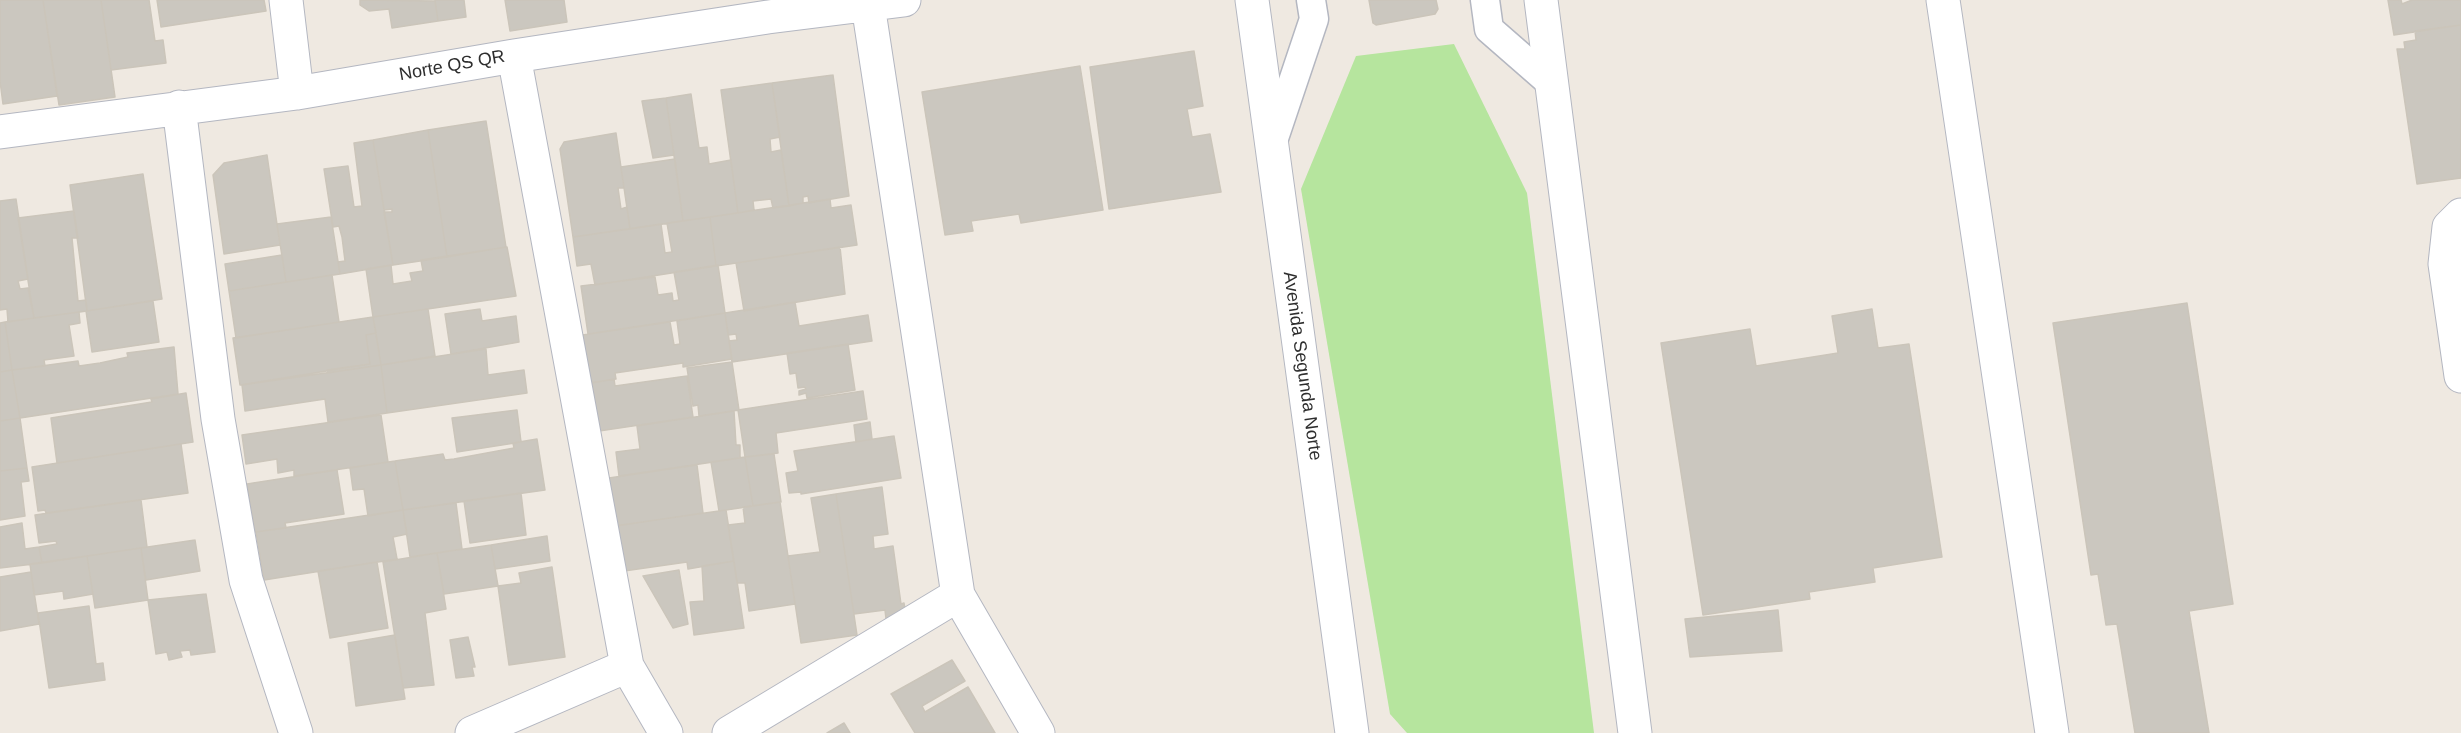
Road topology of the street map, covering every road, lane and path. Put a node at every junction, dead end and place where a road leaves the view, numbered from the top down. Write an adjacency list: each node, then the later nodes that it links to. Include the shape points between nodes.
1 (286, 0): 12 (street)
2 (904, 0): 8 (street, Norte QS QR)
3 (1252, 0): 15 (street, Avenida Segunda Norte)
4 (1311, 0): 15 (lane, via 1314,19)
5 (1485, 0): 11 (lane, via 1489,29)
6 (1541, 0): 11 (street)
7 (1943, 0): 27 (street)
8 (868, 5): 9 (street, Norte QS QR); 18 (street)
9 (766, 8): 10 (street, Norte QS QR)
10 (514, 56): 12 (street, Norte QS QR); 19 (street)
11 (1552, 84): 26 (street)
12 (297, 93): 13 (street, Norte QS QR)
13 (179, 107): 14 (street, Norte QS QR); 20 (street, via 218,419 246,580)
14 (0, 132)
15 (1272, 144): 25 (street, Avenida Segunda Norte)
16 (2461, 214): 17 (street, via 2449,227 2445,264)
17 (2461, 376)
18 (958, 595): 23 (street); 24 (street)
19 (627, 666): 21 (street); 22 (street)
20 (285, 729)
21 (472, 733)
22 (666, 733)
23 (729, 733)
24 (1038, 733)
25 (1352, 733)
26 (1635, 733)
27 (2052, 733)

